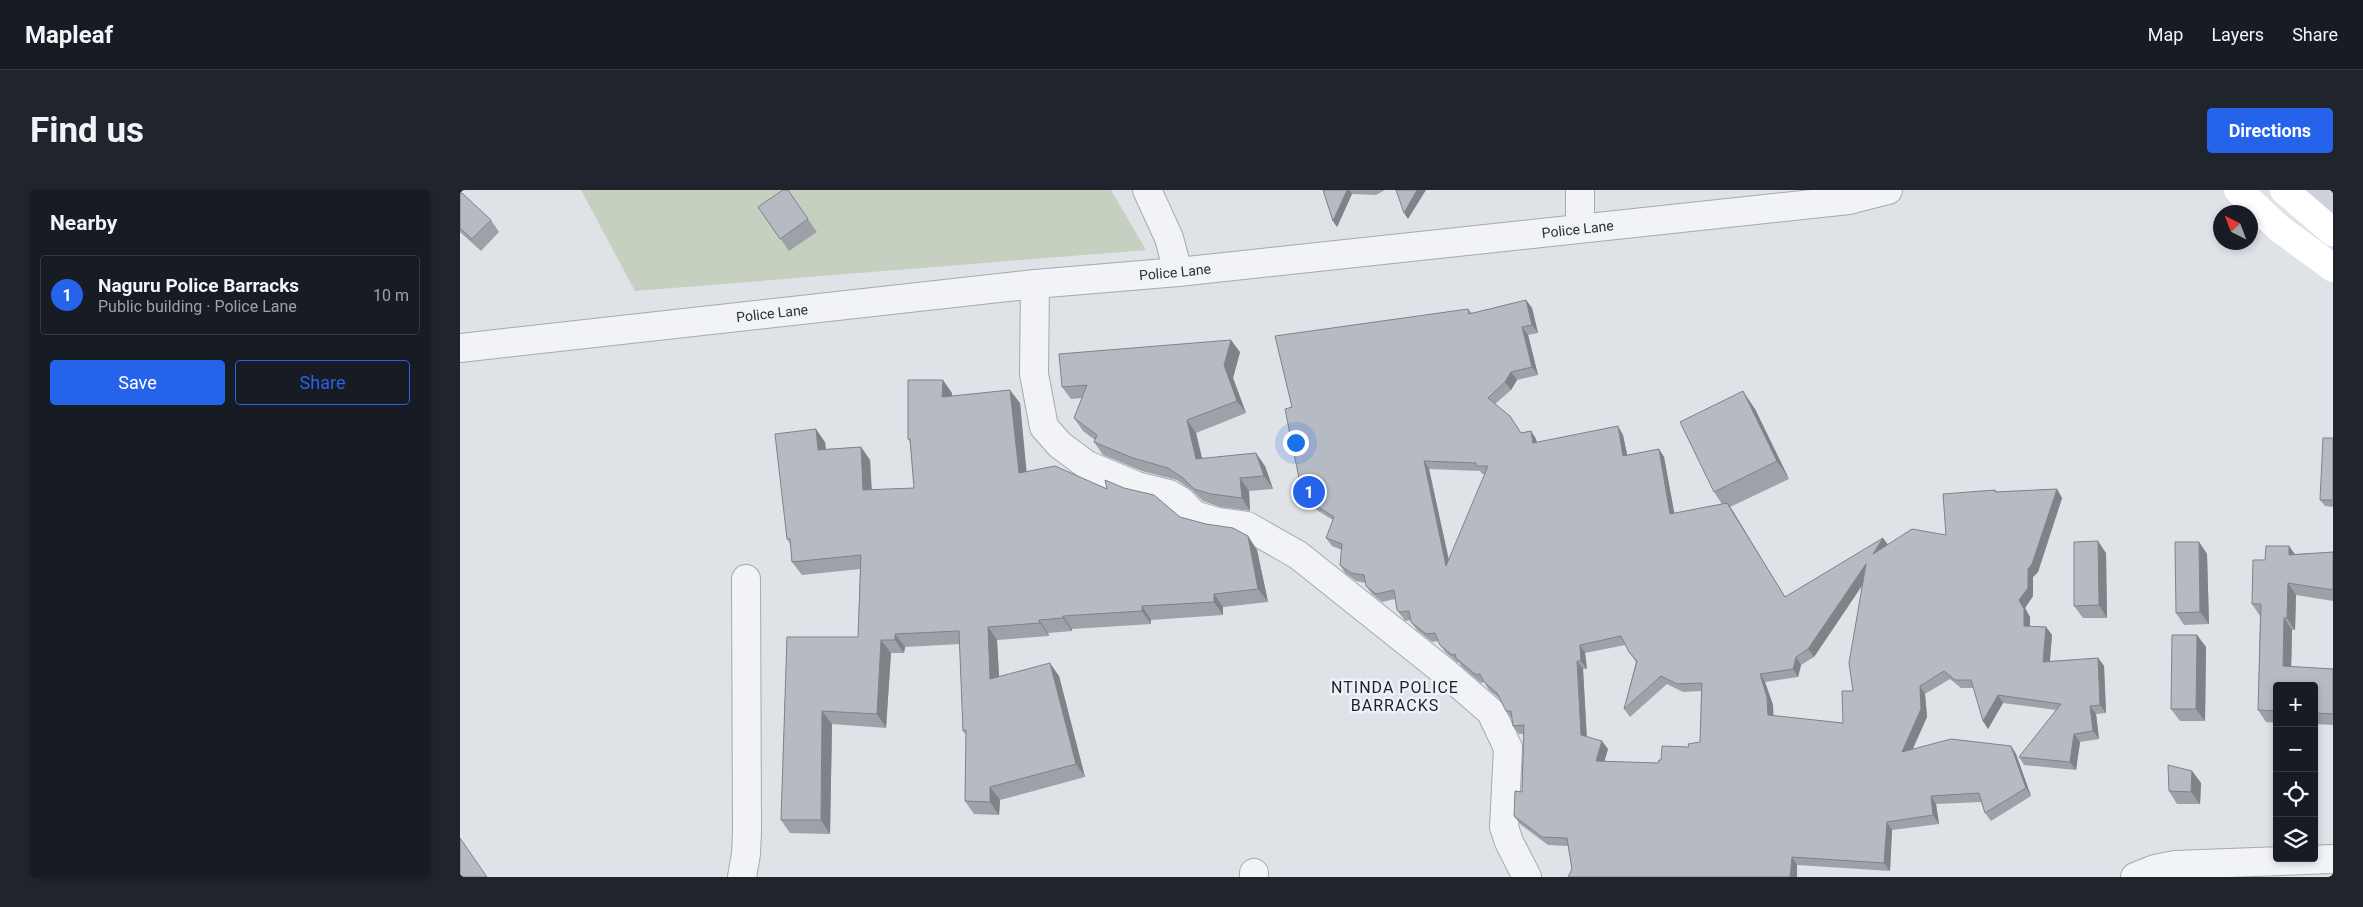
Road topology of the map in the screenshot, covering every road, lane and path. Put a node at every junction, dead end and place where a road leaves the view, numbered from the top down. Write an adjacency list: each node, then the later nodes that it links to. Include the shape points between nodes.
1 (1147, 190): 9 (street, via 1168,238)
2 (1580, 190): 6 (street)
3 (1888, 190): 6 (street, Police Lane, via 1849,200)
4 (2238, 190): 8 (main road, via 2280,229)
5 (2284, 190): 7 (main road)
6 (1580, 228): 9 (street, Police Lane)
7 (2333, 232)
8 (2333, 268)
9 (1178, 272): 10 (street, Police Lane)
10 (1035, 284): 11 (street, Police Lane); 15 (street, via 1034,374 1044,427 1087,465 1137,486 1169,494 1194,514 1217,522 1246,526 1298,555 1491,712 1508,748 1504,827)
11 (460, 348)
12 (746, 579): 14 (street, via 747,831)
13 (2333, 859): 16 (street, via 2175,865)
14 (742, 877)
15 (1527, 877)
16 (2135, 877)

